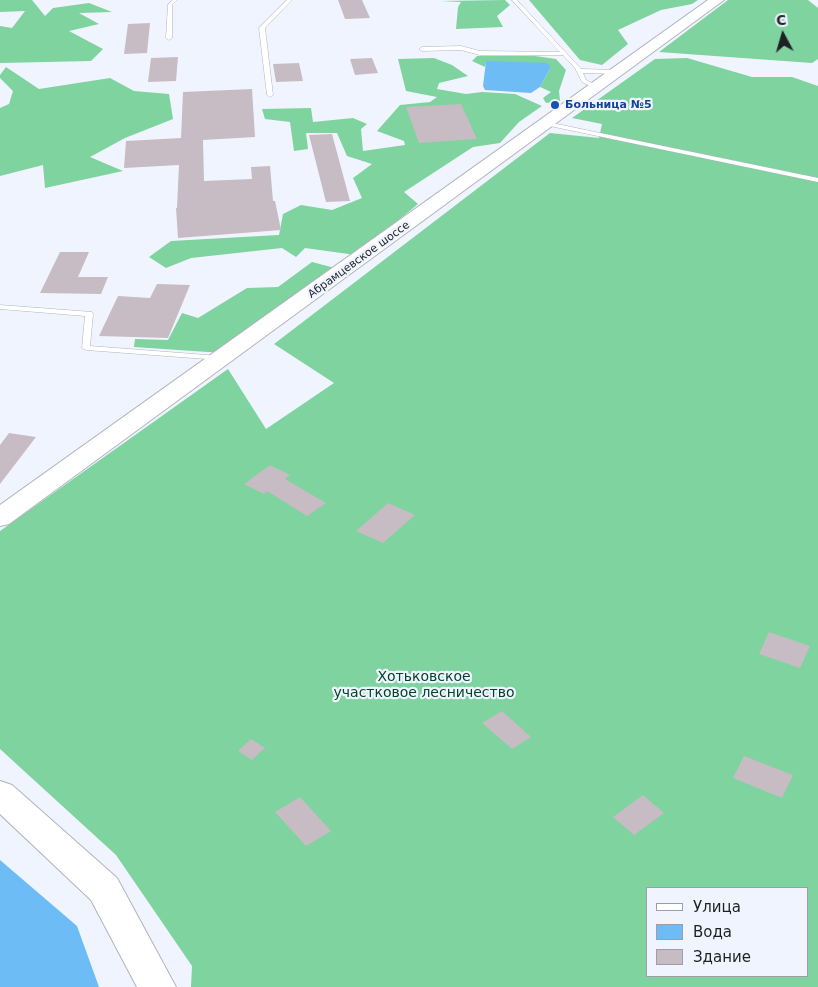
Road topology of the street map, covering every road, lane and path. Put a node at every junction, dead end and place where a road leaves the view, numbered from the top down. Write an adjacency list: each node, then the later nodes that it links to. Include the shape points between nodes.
1 (175, 0): 5 (lane, via 170,5)
2 (290, 0): 11 (lane, via 262,28)
3 (514, 0): 7 (lane)
4 (717, 0): 9 (street, Абрамцевское шоссе)
5 (169, 38)
6 (422, 50): 7 (lane, via 461,48 480,53)
7 (563, 54): 8 (lane)
8 (580, 71): 9 (lane); 10 (lane, via 584,81)
9 (617, 72): 10 (street, Абрамцевское шоссе)
10 (596, 87): 12 (street, Абрамцевское шоссе)
11 (270, 95)
12 (547, 124): 13 (lane); 15 (street, Абрамцевское шоссе)
13 (818, 180)
14 (0, 307): 15 (lane, via 89,314 86,348)
15 (222, 358): 16 (street, Абрамцевское шоссе)
16 (0, 518)
17 (0, 794): 18 (street, via 104,889)
18 (157, 987)

